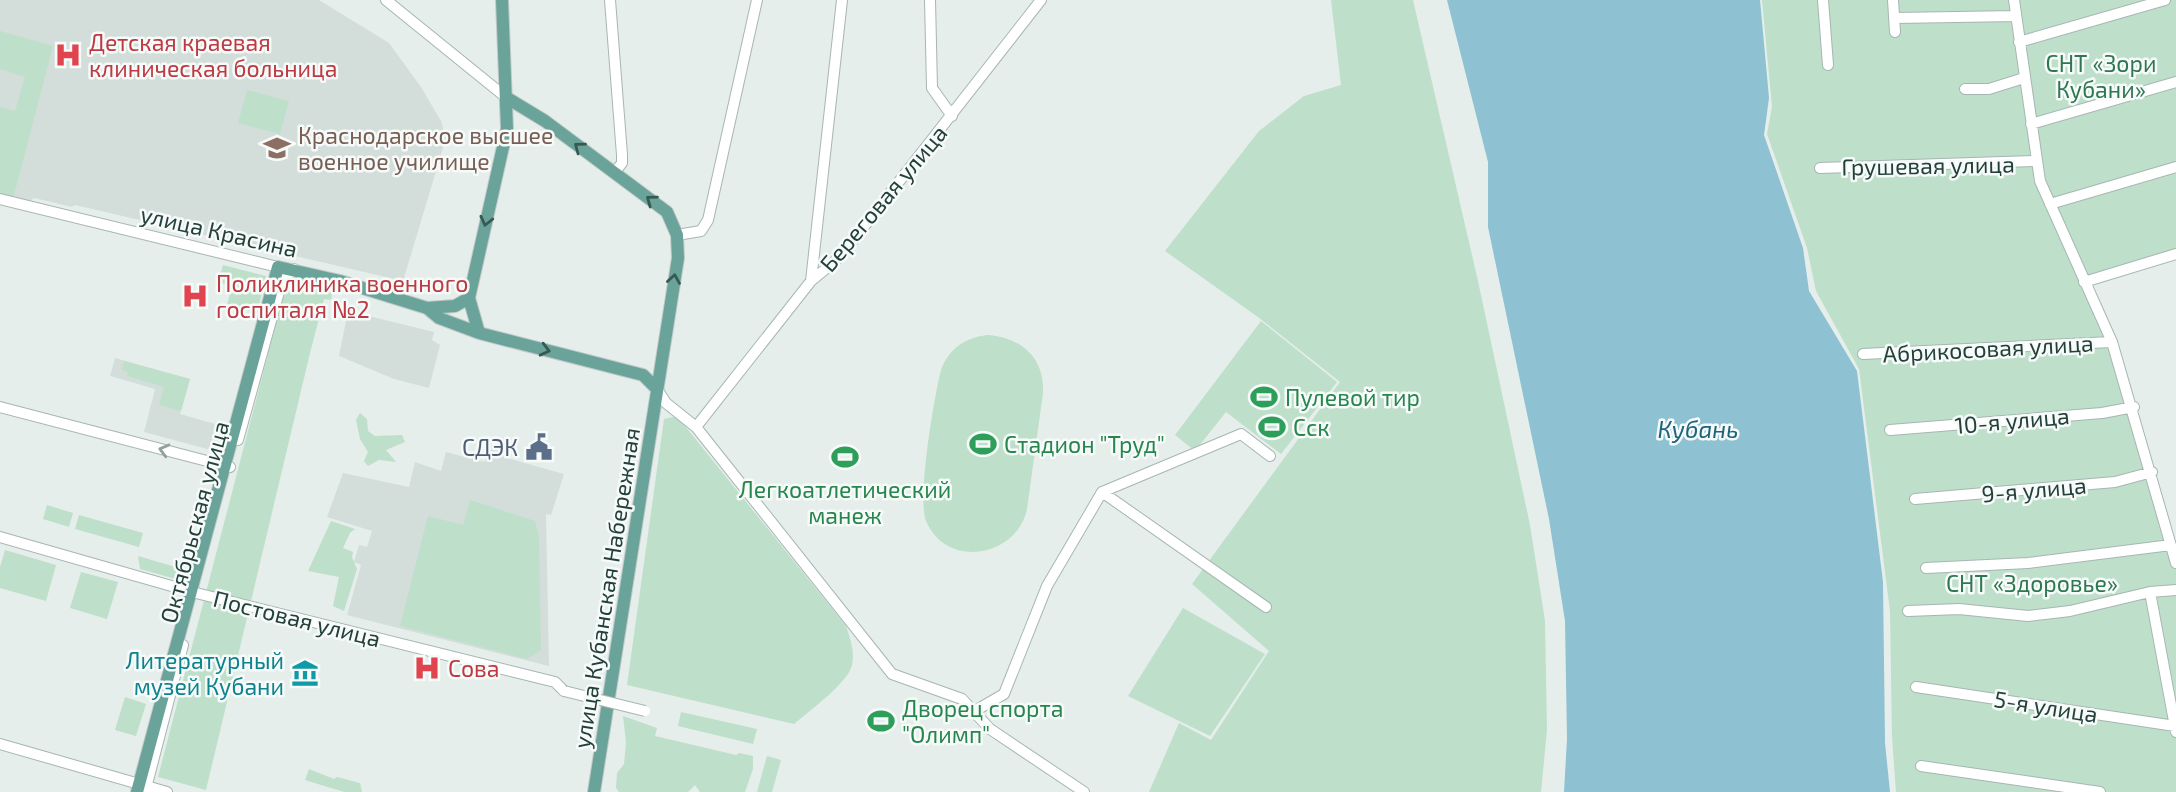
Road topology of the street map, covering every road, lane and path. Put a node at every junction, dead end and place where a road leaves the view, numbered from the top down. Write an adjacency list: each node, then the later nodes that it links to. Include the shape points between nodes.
1 (386, 0): 20 (street)
2 (502, 0): 20 (main road)
3 (610, 0): 28 (street, via 622,155)
4 (757, 0): 31 (street, via 708,220 701,231)
5 (842, 0): 35 (street)
6 (930, 0): 21 (street, via 932,88)
7 (1041, 0): 21 (street, Береговая улица)
8 (1823, 0): 16 (street)
9 (1893, 0): 13 (street)
10 (2014, 0): 12 (street)
11 (2165, 0): 15 (street)
12 (2016, 16): 13 (street); 15 (street)
13 (1895, 18): 14 (street)
14 (1895, 32)
15 (2019, 42): 17 (street)
16 (1828, 65)
17 (2024, 78): 19 (street, via 1989,89); 23 (street)
18 (2176, 82): 23 (street)
19 (1965, 89)
20 (507, 98): 22 (main road); 24 (main road)
21 (952, 116): 35 (street, Береговая улица, via 840,257)
22 (545, 121): 24 (main road, via 524,116); 28 (main road, one-way to 22)
23 (2031, 124): 25 (street)
24 (507, 129): 37 (main road, one-way to 37)
25 (2036, 161): 27 (street, Грушевая улица); 30 (street)
26 (2176, 167): 30 (street)
27 (1820, 168)
28 (614, 173): 31 (main road, one-way to 28, via 667,212)
29 (0, 199): 33 (street, улица Красина)
30 (2050, 204): 36 (street)
31 (677, 235): 42 (main road, улица Кубанская Набережная, one-way to 31, via 678,258)
32 (2176, 254): 36 (street)
33 (278, 267): 34 (main road, улица Красина); 48 (main road, Октябрьская улица)
34 (294, 269): 38 (main road, улица Красина); 48 (street, Октябрьская улица, via 282,281)
35 (811, 281): 45 (street, Береговая улица)
36 (2084, 282): 40 (street)
37 (469, 298): 38 (main road, улица Красина, via 455,306); 39 (main road)
38 (427, 308): 39 (main road, улица Красина, via 439,318)
39 (479, 333): 42 (main road, улица Красина, one-way to 42, via 643,375)
40 (2112, 342): 41 (street, Абрикосовая улица); 44 (street)
41 (1863, 354)
42 (657, 390): 45 (street); 69 (main road, улица Кубанская Набережная)
43 (0, 407): 48 (street, one-way to 43)
44 (2134, 407): 46 (street, 10-я улица); 49 (street)
45 (696, 427): 63 (street, via 892,674 962,699)
46 (1890, 430)
47 (1270, 456): 50 (street, via 1241,434)
48 (226, 466): 58 (main road, Октябрьская улица)
49 (2152, 472): 51 (street, 9-я улица, via 2115,482); 53 (street)
50 (1102, 492): 59 (street); 63 (street, via 1046,586 1004,694)
51 (1915, 499)
52 (0, 539): 58 (street, Постовая улица)
53 (2171, 545): 54 (street); 55 (street, via 2028,563)
54 (2176, 563)
55 (1927, 568)
56 (2176, 590): 57 (street)
57 (2150, 592): 60 (street, via 2028,616 1959,609); 64 (street)
58 (192, 594): 62 (street, Постовая улица, bridge, via 555,682 564,691); 67 (main road, Октябрьская улица)
59 (1266, 607)
60 (1908, 611)
61 (1916, 687): 64 (street, 5-я улица)
62 (645, 711)
63 (974, 712): 70 (street, via 990,729)
64 (2175, 729)
65 (0, 744): 67 (street)
66 (1921, 766): 71 (street)
67 (142, 789): 68 (street)
68 (167, 792)
69 (594, 792)
70 (1084, 792)
71 (2100, 792)

